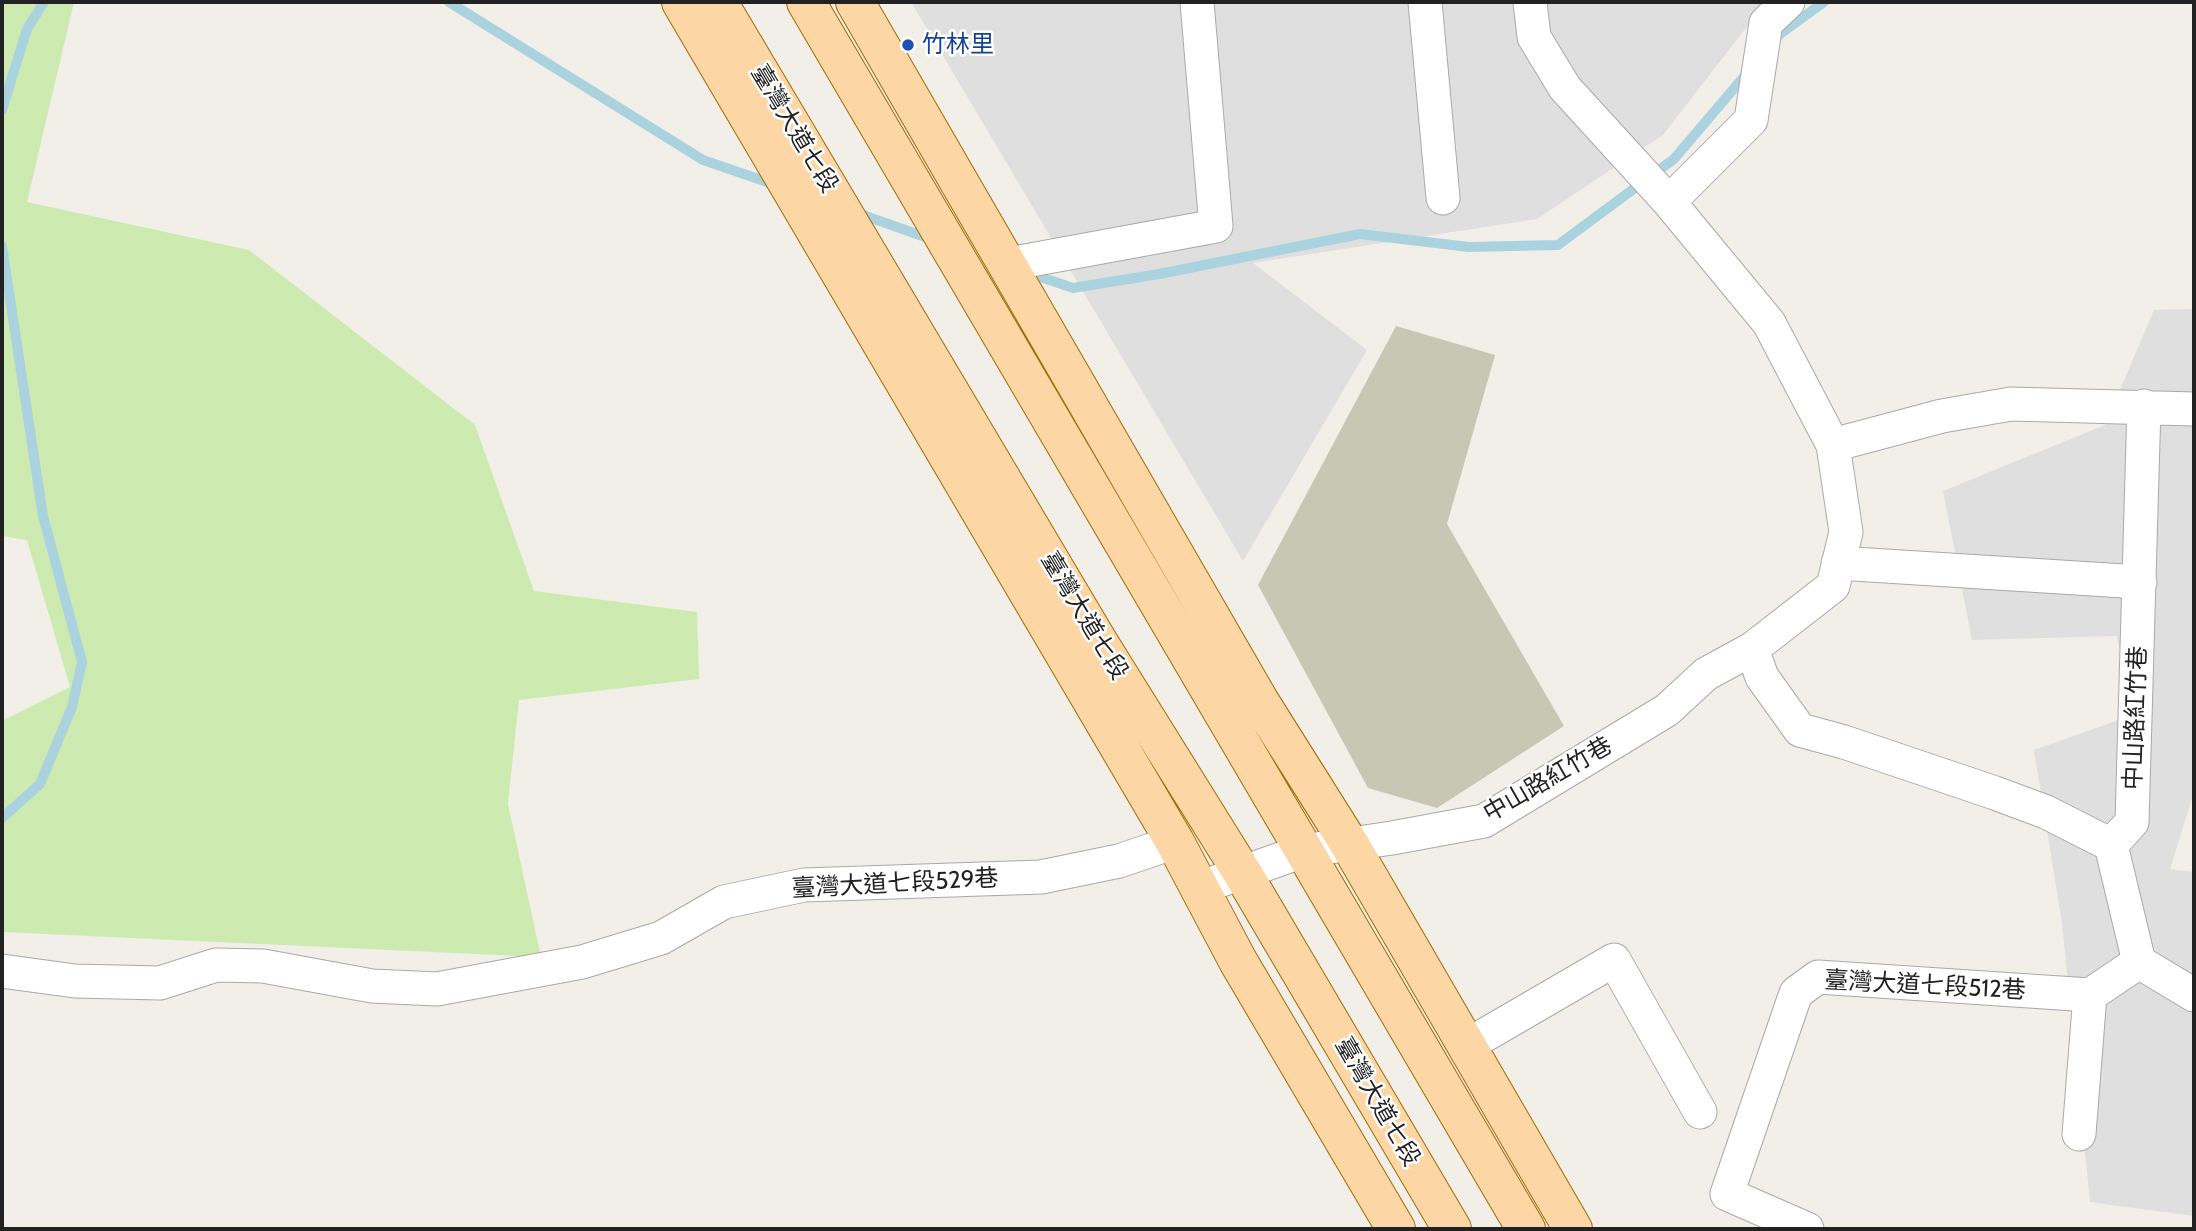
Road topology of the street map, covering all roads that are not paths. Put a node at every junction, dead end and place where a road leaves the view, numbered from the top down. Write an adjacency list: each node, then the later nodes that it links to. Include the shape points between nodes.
1 (681, 2): 20 (main road, 臺灣大道七段)
2 (718, 2): 24 (main road, 臺灣大道七段, via 1099,643)
3 (806, 2): 12 (main road)
4 (835, 2): 12 (main road, via 914,134)
5 (855, 2): 13 (main road)
6 (1197, 2): 13 (street, via 1216,226)
7 (1425, 2): 11 (street)
8 (1530, 2): 10 (street, 中山路紅竹巷, via 1534,37 1565,88)
9 (1788, 2): 10 (street, via 1766,23 1751,120)
10 (1660, 192): 16 (street, 中山路紅竹巷, via 1769,323)
11 (1443, 198)
12 (923, 202): 23 (main road)
13 (1009, 264): 21 (main road, via 1260,702)
14 (2144, 407): 15 (street); 16 (street, via 2011,404 1942,416); 18 (street, 中山路紅竹巷)
15 (2194, 409)
16 (1833, 445): 17 (street, 中山路紅竹巷, via 1846,532)
17 (1838, 563): 18 (street); 19 (street, 中山路紅竹巷, via 1833,586)
18 (2140, 582): 22 (street, 中山路紅竹巷, via 2132,822)
19 (1752, 649): 21 (street, 中山路紅竹巷, via 1706,674 1667,710 1484,821); 22 (street, via 1762,677 1800,730 2046,812)
20 (1175, 842): 25 (main road, 臺灣大道七段); 27 (street, 臺灣大道七段529巷, via 1119,861 1041,877 803,885 724,902 661,938 582,962 437,989 372,986 263,966 216,965 160,983 75,981)
21 (1350, 845): 23 (street, 中山路紅竹巷); 30 (main road)
22 (2111, 845): 26 (street)
23 (1303, 851): 24 (street, 中山路紅竹巷); 35 (main road)
24 (1243, 874): 25 (street, 中山路紅竹巷); 34 (main road, 臺灣大道七段)
25 (1199, 888): 33 (main road, 臺灣大道七段)
26 (2139, 962): 28 (street); 29 (street)
27 (2, 971)
28 (2090, 995): 32 (street); 37 (street, 臺灣大道七段512巷, via 1818,977 1796,993 1727,1194)
29 (2194, 995)
30 (1466, 1046): 31 (street, via 1614,960); 36 (main road)
31 (1700, 1112)
32 (2079, 1134)
33 (1396, 1229)
34 (1452, 1229)
35 (1526, 1229)
36 (1573, 1229)
37 (1807, 1229)

